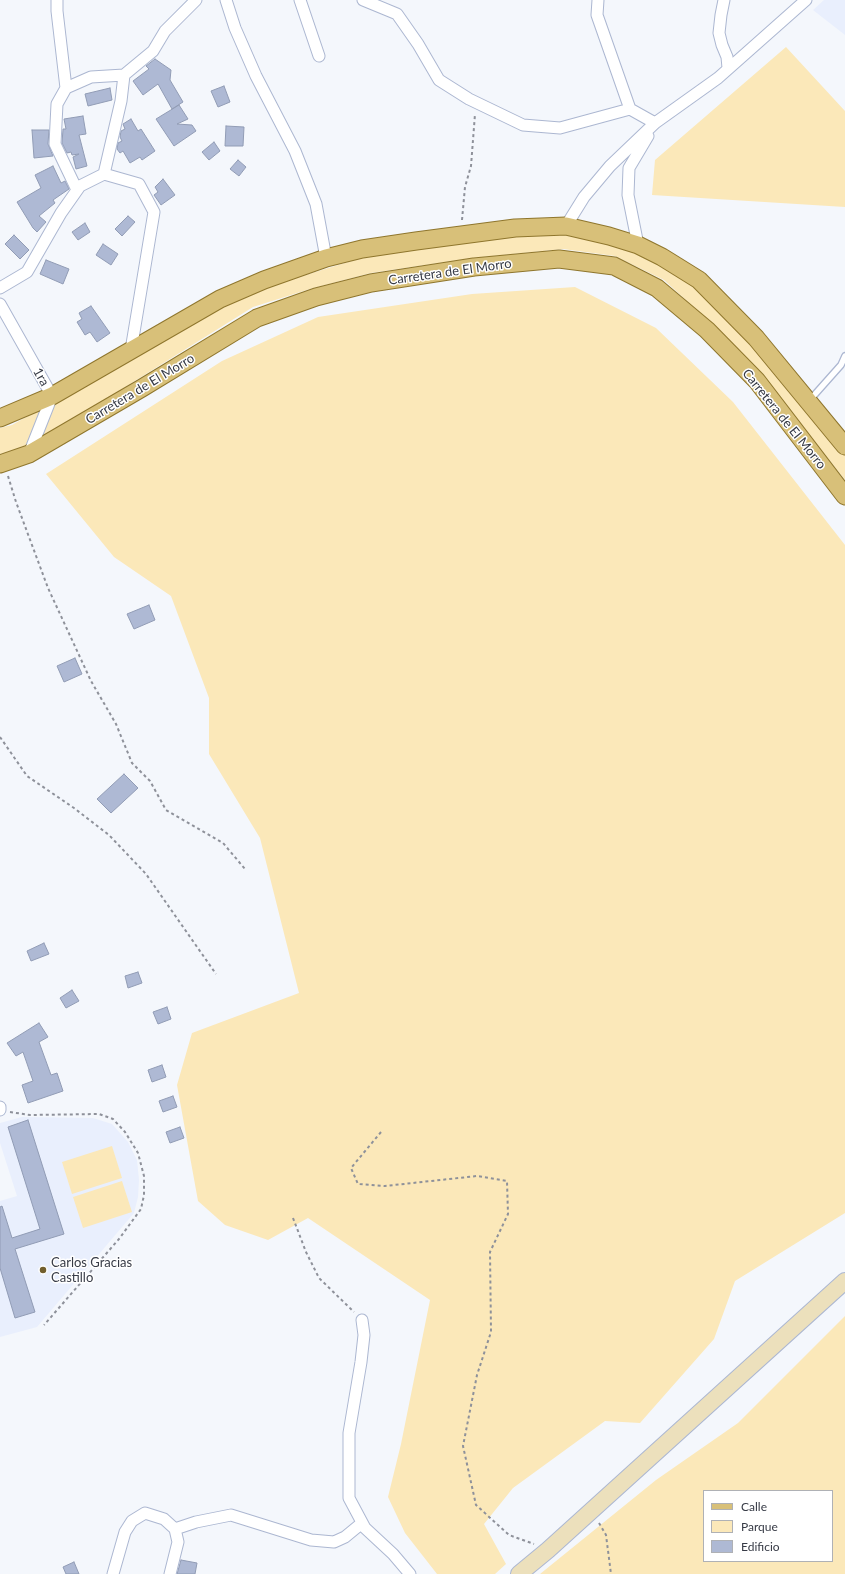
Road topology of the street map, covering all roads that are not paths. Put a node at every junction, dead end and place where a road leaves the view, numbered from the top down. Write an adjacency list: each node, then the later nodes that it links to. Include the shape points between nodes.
1 (57, 0): 12 (street)
2 (196, 0): 11 (street, via 165,31 153,51)
3 (226, 0): 19 (street, via 256,76 295,151 316,204)
4 (300, 0): 9 (street)
5 (363, 0): 13 (street, via 397,14 439,80 476,103 523,125 560,128)
6 (598, 0): 13 (street, via 597,15)
7 (724, 0): 10 (street, via 720,33)
8 (806, 0): 10 (street)
9 (319, 56)
10 (728, 68): 14 (street, via 702,91)
11 (124, 75): 12 (street, via 91,77); 15 (street, via 121,101)
12 (66, 88): 16 (street, via 57,104 55,144)
13 (630, 109): 14 (street)
14 (655, 123): 17 (street, via 596,180); 18 (street, via 629,168 628,195)
15 (104, 174): 16 (street); 22 (street, via 139,184 154,212)
16 (77, 190): 20 (street, via 27,272)
17 (566, 226): 18 (main road); 19 (main road, via 514,228 416,240)
18 (638, 245): 25 (main road, via 699,280 756,338)
19 (326, 258): 22 (main road, via 220,299)
20 (0, 288)
21 (0, 304): 24 (street, 1ra)
22 (130, 350): 24 (main road)
23 (845, 356): 25 (lane, via 841,365)
24 (52, 396): 26 (main road); 28 (street, 1ra)
25 (809, 401): 27 (main road)
26 (0, 418)
27 (845, 446)
28 (29, 454): 29 (main road, Carretera de El Morro); 30 (main road, Carretera de El Morro, via 257,318 316,297 371,283 559,259 614,266 657,288 707,330 757,381)
29 (2, 463)
30 (845, 496)
31 (845, 1282): 38 (main road)
32 (362, 1320): 33 (street, via 364,1335 349,1433 349,1498)
33 (362, 1523): 34 (street, via 346,1537 334,1542 311,1540 231,1515); 37 (street)
34 (175, 1529): 35 (street, via 164,1519 145,1514 132,1521 125,1532); 36 (street, via 178,1542)
35 (113, 1574)
36 (170, 1574)
37 (410, 1574)
38 (519, 1574)

